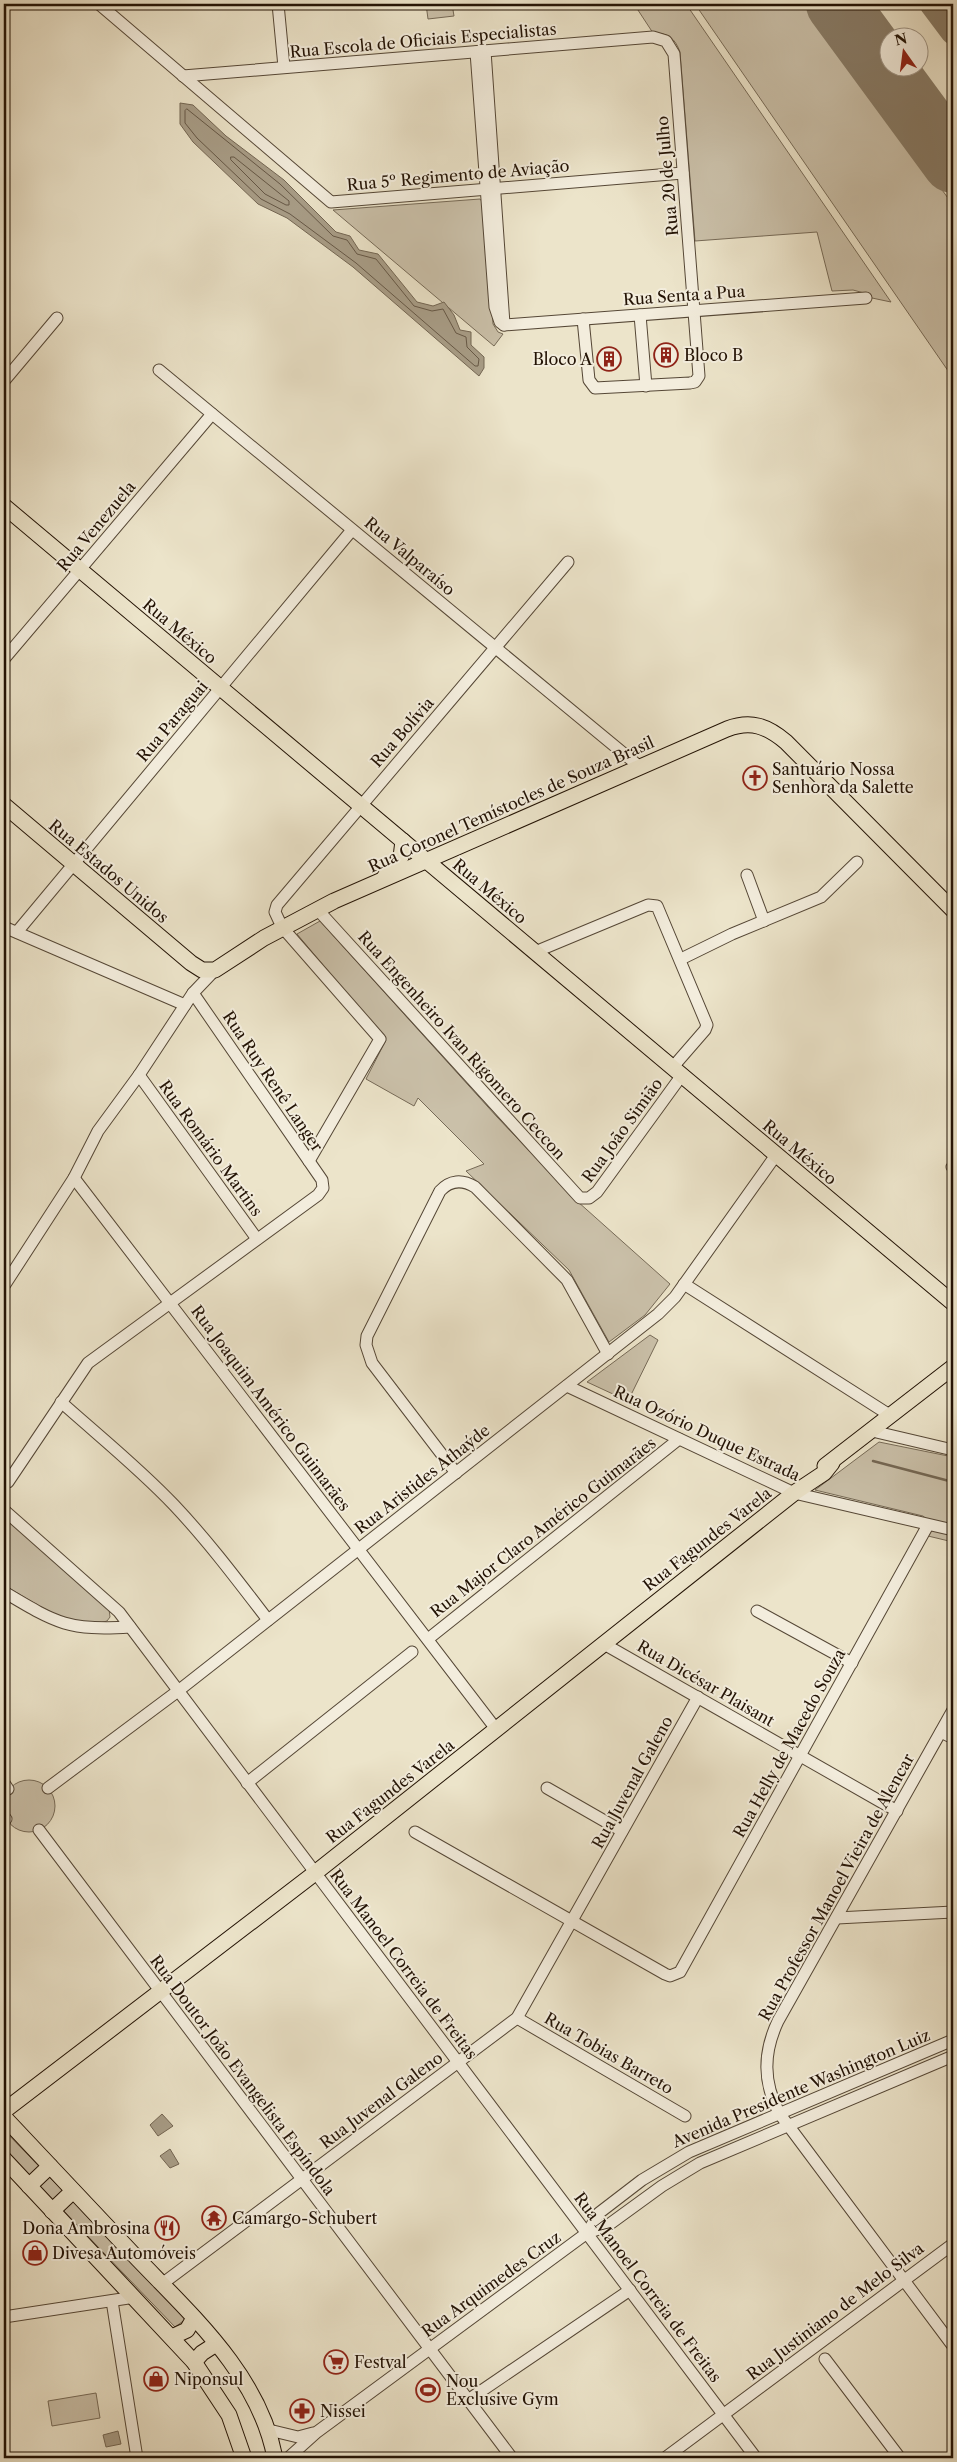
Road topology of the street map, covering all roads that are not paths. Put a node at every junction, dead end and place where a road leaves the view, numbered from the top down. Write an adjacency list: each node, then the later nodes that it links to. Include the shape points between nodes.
1 (99, 4): 6 (street, Rua 5º Regimento de Aviação)
2 (278, 4): 5 (street)
3 (666, 41): 4 (street, Rua Escola de Oficiais Especialistas, via 653,37); 7 (street, Rua 20 de Julho, via 674,54)
4 (481, 51): 5 (street, Rua Escola de Oficiais Especialistas); 8 (street)
5 (284, 68): 6 (street, Rua Escola de Oficiais Especialistas)
6 (183, 76): 8 (street, Rua 5º Regimento de Aviação, via 330,202)
7 (683, 173): 8 (street, Rua 5º Regimento de Aviação); 10 (street, Rua 20 de Julho)
8 (490, 189): 13 (street, Rua Senta a Pua, via 504,325)
9 (866, 298): 10 (street, Rua Senta a Pua)
10 (695, 311): 11 (street, Rua Senta a Pua); 16 (street, Rua 20 de Julho, via 697,380)
11 (640, 315): 13 (street, Rua Senta a Pua); 16 (street)
12 (57, 318): 15 (street)
13 (583, 319): 16 (street, via 591,385 600,390)
14 (159, 370): 17 (street, Rua Valparaíso)
15 (4, 381)
16 (646, 386)
17 (212, 414): 19 (street, Rua Valparaíso); 21 (street, Rua Venezuela)
18 (4, 506): 21 (main road, Rua México)
19 (352, 530): 22 (street, Rua Valparaíso); 24 (street, Rua Paraguai)
20 (568, 562): 22 (street, Rua Bolívia)
21 (80, 570): 23 (street, Rua Venezuela); 24 (main road, Rua México)
22 (495, 648): 25 (street, Rua Valparaíso); 27 (street, Rua Bolívia)
23 (4, 659)
24 (220, 688): 27 (main road, Rua México); 31 (street, Rua Paraguai)
25 (640, 767): 29 (main road, Rua Coronel Temístocles de Souza Brasil); 35 (main road, Rua Coronel Temístocles de Souza Brasil, via 737,725 756,724 786,742)
26 (4, 805): 31 (main road, Rua Estados Unidos)
27 (360, 806): 28 (main road, Rua México); 38 (street, Rua Bolívia, via 281,898 275,912)
28 (403, 842): 29 (main road, Rua México); 33 (main road, via 399,862)
29 (426, 861): 33 (main road, Rua Coronel Temístocles de Souza Brasil); 40 (main road, Rua México)
30 (857, 862): 36 (street, via 821,897)
31 (74, 864): 39 (street, Rua Paraguai); 42 (main road, Rua Estados Unidos)
32 (747, 875): 36 (street)
33 (380, 880): 34 (main road, Rua Coronel Temístocles de Souza Brasil)
34 (317, 909): 38 (main road, Rua Coronel Temístocles de Souza Brasil); 51 (street, Rua Engenheiro Ivan Rigomero Ceccon, via 576,1195)
35 (953, 910)
36 (764, 921): 41 (street)
37 (4, 927): 39 (street)
38 (282, 927): 43 (main road, Rua Coronel Temístocles de Souza Brasil); 49 (street, via 380,1039)
39 (17, 932): 45 (street)
40 (535, 952): 41 (street, via 653,904 660,909); 46 (main road, Rua México)
41 (680, 959): 46 (street, Rua João Simião, via 707,1025)
42 (191, 964): 43 (main road, Rua Estados Unidos, via 202,970); 44 (street, via 195,978)
43 (216, 970): 44 (street)
44 (193, 993): 45 (street); 49 (street, Rua Ruy Renê Langer)
45 (185, 1005): 47 (street)
46 (677, 1072): 48 (main road, Rua México); 51 (street, Rua João Simião, via 597,1192)
47 (139, 1075): 50 (street, via 92,1140); 52 (street, Rua Romário Martins)
48 (776, 1156): 53 (street, Rua Aristides Athaýde); 56 (main road, Rua México)
49 (309, 1161): 52 (street, Rua Ruy Renê Langer, via 322,1180 323,1188)
50 (74, 1178): 54 (street); 55 (street, Rua Joaquim Américo Guimarães)
51 (584, 1199)
52 (257, 1239): 55 (street)
53 (684, 1284): 57 (street, Rua Aristides Athaýde, via 658,1314); 61 (street)
54 (4, 1286)
55 (170, 1303): 60 (street, via 88,1363); 71 (street, Rua Joaquim Américo Guimarães)
56 (953, 1303)
57 (608, 1354): 59 (street, Rua Aristides Athaýde); 65 (street, via 573,1289 559,1272 475,1187 461,1181 446,1185 440,1191 367,1336 366,1345 372,1363)
58 (953, 1367): 61 (main road, Rua Fagundes Varela)
59 (567, 1386): 63 (street, Rua Ozório Duque Estrada); 65 (street, Rua Aristides Athaýde)
60 (61, 1402): 66 (street, via 8,1482); 74 (street, via 174,1504)
61 (891, 1416): 62 (main road, Rua Fagundes Varela)
62 (872, 1431): 64 (street); 67 (main road, Rua Fagundes Varela, via 824,1473)
63 (679, 1439): 67 (street, Rua Ozório Duque Estrada); 76 (street, Rua Major Claro Américo Guimarães)
64 (953, 1450)
65 (456, 1473): 71 (street, Rua Aristides Athaýde)
66 (4, 1483)
67 (794, 1493): 69 (street, Rua Ozório Duque Estrada); 77 (main road, Rua Fagundes Varela)
68 (4, 1510): 75 (street, Rua Manoel Correia de Freitas, via 110,1602)
69 (928, 1525): 70 (street, Rua Ozório Duque Estrada); 79 (street, Rua Helly de Macedo Souza)
70 (953, 1530)
71 (359, 1549): 74 (street, Rua Aristides Athaýde); 76 (street, Rua Joaquim Américo Guimarães)
72 (4, 1592): 75 (street, via 69,1626)
73 (757, 1611): 79 (street)
74 (268, 1620): 80 (street, Rua Aristides Athaýde)
75 (130, 1627): 80 (street, Rua Manoel Correia de Freitas)
76 (428, 1639): 83 (street, Rua Joaquim Américo Guimarães)
77 (604, 1644): 81 (street, Rua Dicésar Plaisant); 83 (main road, Rua Fagundes Varela)
78 (412, 1652): 87 (street)
79 (852, 1663): 86 (street, Rua Helly de Macedo Souza)
80 (178, 1691): 87 (street, Rua Manoel Correia de Freitas); 88 (street, Rua Aristides Athaýde)
81 (698, 1697): 86 (street, Rua Dicésar Plaisant); 92 (street, Rua Juvenal Galeno)
82 (953, 1710): 84 (street, Rua Professor Manoel Vieira de Alencar)
83 (496, 1729): 94 (main road, Rua Fagundes Varela)
84 (941, 1732): 85 (street); 90 (street, Rua Professor Manoel Vieira de Alencar)
85 (953, 1738)
86 (801, 1756): 90 (street, Rua Dicésar Plaisant); 97 (street, Rua Helly de Macedo Souza, via 684,1968 675,1975 665,1974)
87 (248, 1782): 94 (street, Rua Manoel Correia de Freitas)
88 (48, 1788)
89 (547, 1788): 92 (street)
90 (897, 1810): 96 (street, Rua Professor Manoel Vieira de Alencar)
91 (39, 1830): 98 (street, Rua Doutor João Evangelista Espíndola)
92 (622, 1831): 97 (street, Rua Juvenal Galeno)
93 (415, 1832): 97 (street)
94 (315, 1873): 98 (main road, Rua Fagundes Varela); 102 (street, Rua Manoel Correia de Freitas)
95 (953, 1912): 96 (street)
96 (836, 1918): 104 (street, Rua Professor Manoel Vieira de Alencar, via 772,2035 766,2076)
97 (572, 1921): 99 (street, Rua Juvenal Galeno)
98 (160, 1991): 103 (main road, Rua Fagundes Varela); 110 (street, Rua Doutor João Evangelista Espíndola)
99 (517, 2018): 102 (street, Rua Juvenal Galeno); 105 (street, Rua Tobias Barreto)
100 (953, 2040): 104 (street, Avenida Presidente Washington Luiz)
101 (953, 2056): 107 (street, Avenida Presidente Washington Luiz)
102 (458, 2062): 110 (street, Rua Juvenal Galeno); 114 (street, Rua Manoel Correia de Freitas)
103 (4, 2111)
104 (779, 2113): 107 (street, Rua Professor Manoel Vieira de Alencar); 114 (street, Avenida Presidente Washington Luiz, via 707,2143 659,2169 599,2213)
105 (686, 2116)
106 (4, 2117): 109 (main road)
107 (788, 2126): 114 (street, Avenida Presidente Washington Luiz, via 700,2163 607,2226); 116 (street, Rua Professor Manoel Vieira de Alencar)
108 (4, 2159): 111 (main road)
109 (50, 2166): 111 (main road); 112 (main road)
110 (302, 2179): 117 (street, Rua Juvenal Galeno); 126 (street, Rua Doutor João Evangelista Espíndola)
111 (29, 2186): 113 (main road)
112 (73, 2190): 113 (main road); 117 (main road)
113 (52, 2211): 119 (main road)
114 (587, 2233): 118 (street, Rua Manoel Correia de Freitas); 126 (street, Rua Arquimedes Cruz)
115 (953, 2244): 116 (street, Rua Justiniano de Melo Silva)
116 (904, 2280): 125 (street, Rua Professor Manoel Vieira de Alencar); 130 (street, Rua Justiniano de Melo Silva)
117 (162, 2284): 122 (main road)
118 (630, 2290): 129 (street); 130 (street, Rua Manoel Correia de Freitas)
119 (135, 2297): 120 (street); 123 (main road)
120 (112, 2300): 121 (street); 133 (street)
121 (4, 2318)
122 (194, 2318): 123 (main road, via 187,2330); 124 (main road)
123 (172, 2337): 128 (main road)
124 (216, 2344): 128 (main road); 131 (main road, via 249,2388)
125 (953, 2346)
126 (430, 2349): 129 (street, Rua Doutor João Evangelista Espíndola); 132 (street, Rua Arquimedes Cruz)
127 (826, 2359): 140 (street)
128 (194, 2362): 134 (main road, via 229,2415)
129 (468, 2400): 137 (street, Rua Doutor João Evangelista Espíndola)
130 (724, 2414): 138 (street, Rua Justiniano de Melo Silva); 139 (street, Rua Manoel Correia de Freitas)
131 (268, 2430): 132 (street, Rua Arquimedes Cruz, via 298,2437); 135 (main road)
132 (317, 2432): 136 (street, Rua Arquimedes Cruz)
133 (137, 2458)
134 (244, 2458)
135 (275, 2458)
136 (288, 2458)
137 (512, 2458)
138 (665, 2458)
139 (756, 2458)
140 (900, 2458)

